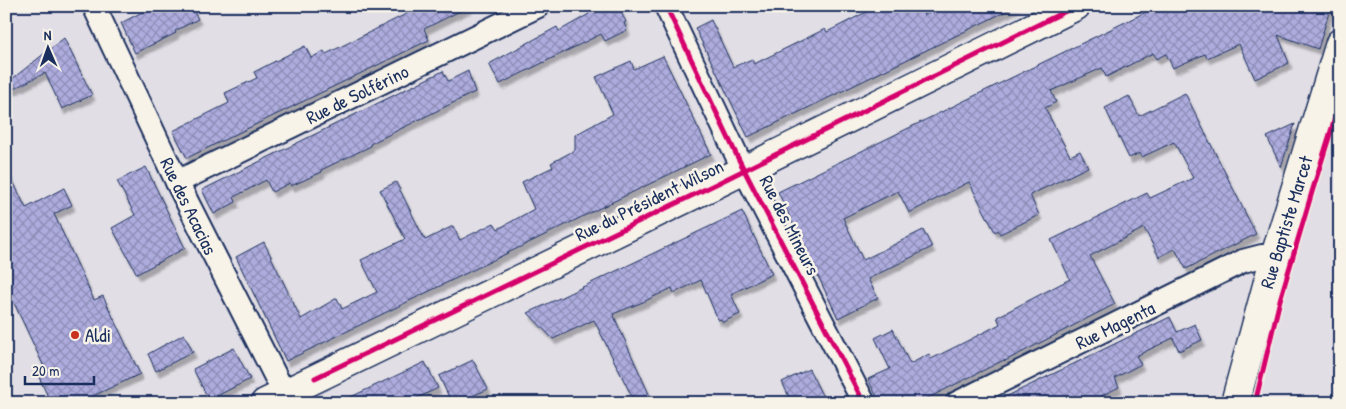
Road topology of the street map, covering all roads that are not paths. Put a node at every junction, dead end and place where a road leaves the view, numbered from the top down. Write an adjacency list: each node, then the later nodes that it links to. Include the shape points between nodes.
1 (538, 6): 7 (street, Rue de Solférino)
2 (666, 6): 6 (street, Rue des Mineurs)
3 (1076, 6): 6 (main road, Rue du Président Wilson)
4 (101, 9): 7 (street, Rue des Acacias)
5 (1340, 43): 8 (main road, Rue Baptiste Marcet)
6 (744, 170): 9 (main road, Rue du Président Wilson); 10 (street, Rue des Mineurs)
7 (177, 182): 9 (street, Rue des Acacias)
8 (1275, 256): 11 (street, Rue Magenta, via 1243,261); 12 (main road, Rue Baptiste Marcet)
9 (279, 400)
10 (864, 403)
11 (957, 403)
12 (1234, 403)

